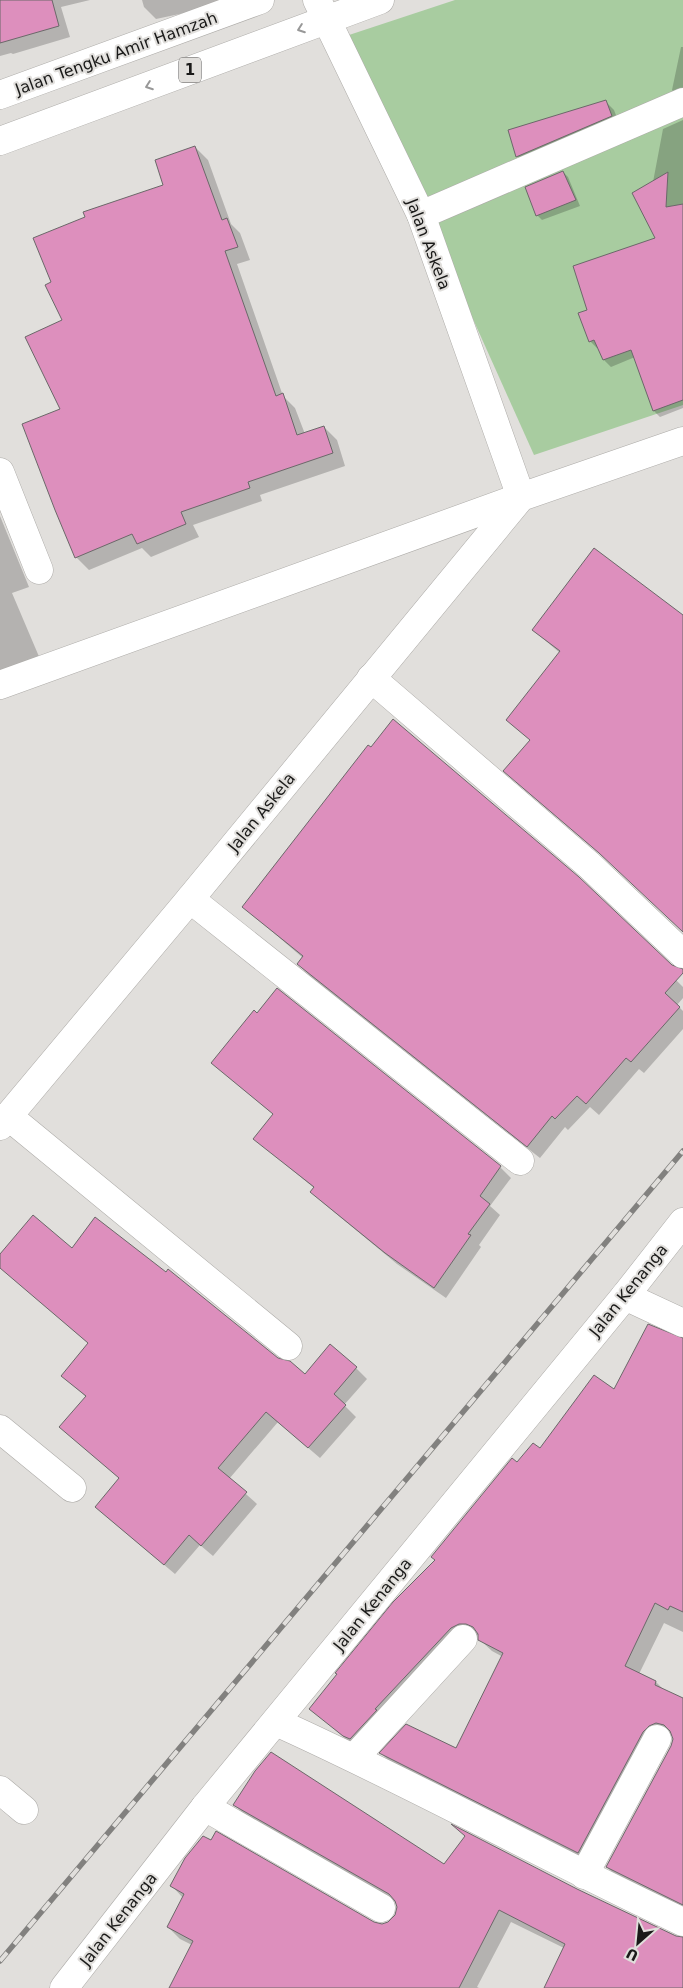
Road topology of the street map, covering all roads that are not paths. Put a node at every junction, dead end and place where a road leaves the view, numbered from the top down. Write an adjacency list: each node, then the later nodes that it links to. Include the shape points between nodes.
1 (260, 0): 4 (street, Jalan Tengku Amir Hamzah)
2 (380, 0): 3 (street, 1)
3 (322, 10): 6 (street, 1, one-way to 6); 7 (street, Jalan Askela)
4 (0, 95)
5 (683, 102): 7 (street)
6 (0, 141)
7 (421, 216): 10 (street, Jalan Askela)
8 (683, 441): 10 (street)
9 (0, 472): 11 (street)
10 (521, 497): 12 (street, Jalan Askela); 13 (street)
11 (39, 570)
12 (371, 678): 14 (street, Jalan Askela); 15 (street, via 589,865)
13 (0, 685)
14 (190, 900): 16 (street, Jalan Askela); 17 (street)
15 (683, 954)
16 (4, 1121): 21 (street)
17 (520, 1161)
18 (683, 1222): 19 (street, Jalan Kenanga)
19 (625, 1296): 20 (street); 25 (street, Jalan Kenanga)
20 (683, 1323)
21 (288, 1346)
22 (0, 1429): 23 (street)
23 (72, 1488)
24 (463, 1639): 27 (street)
25 (276, 1722): 27 (street); 29 (street, Jalan Kenanga)
26 (658, 1739): 31 (street)
27 (355, 1757): 31 (street)
28 (0, 1790): 30 (street)
29 (205, 1807): 32 (street); 34 (street, Jalan Kenanga)
30 (24, 1810)
31 (584, 1875): 33 (street)
32 (380, 1908)
33 (683, 1922)
34 (64, 1988)

